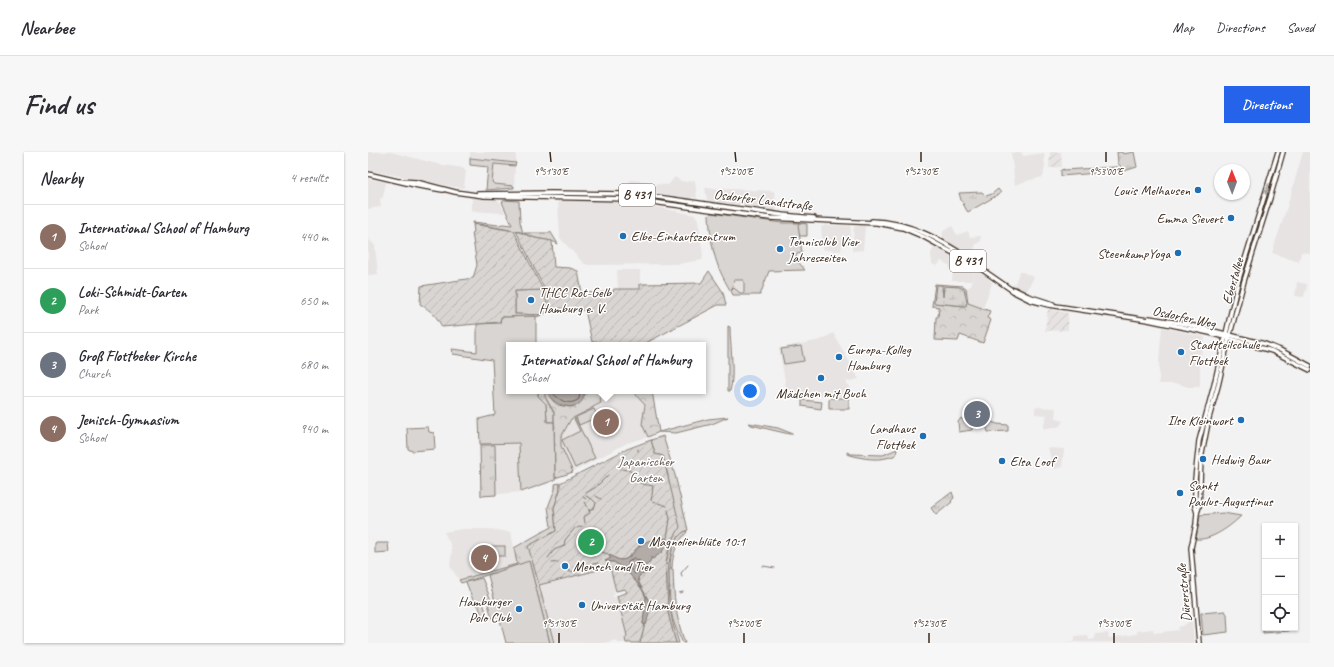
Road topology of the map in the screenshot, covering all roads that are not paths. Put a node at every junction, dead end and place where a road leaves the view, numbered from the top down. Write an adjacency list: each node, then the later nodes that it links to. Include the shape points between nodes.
1 (1278, 152): 8 (main road, Ebertallee, one-way to 8, via 1238,282)
2 (1283, 152): 8 (main road, Ebertallee)
3 (368, 174): 4 (main road, Osdorfer Landstraße / B 431, via 435,189)
4 (477, 194): 5 (main road, Osdorfer Landstraße / B 431, via 625,194); 6 (main road, Osdorfer Landstraße / B 431, via 622,198)
5 (737, 209): 6 (main road, B 431); 7 (main road, Osdorfer Landstraße / B 431, via 907,226 967,257)
6 (727, 212): 7 (main road, Osdorfer Landstraße / B 431, via 789,219 877,223 903,228 968,261)
7 (1027, 298): 8 (main road, Osdorfer Weg / B 431, via 1046,305 1142,319)
8 (1227, 336): 9 (main road, Osdorfer Weg / B 431, via 1273,347); 10 (main road, Osdorfer Weg / B 431, via 1279,354); 11 (main road, Ebertallee, via 1205,438 1200,471 1199,507)
9 (1310, 366)
10 (1310, 370)
11 (1192, 543): 12 (main road, Dürerstraße)
12 (1199, 643)

